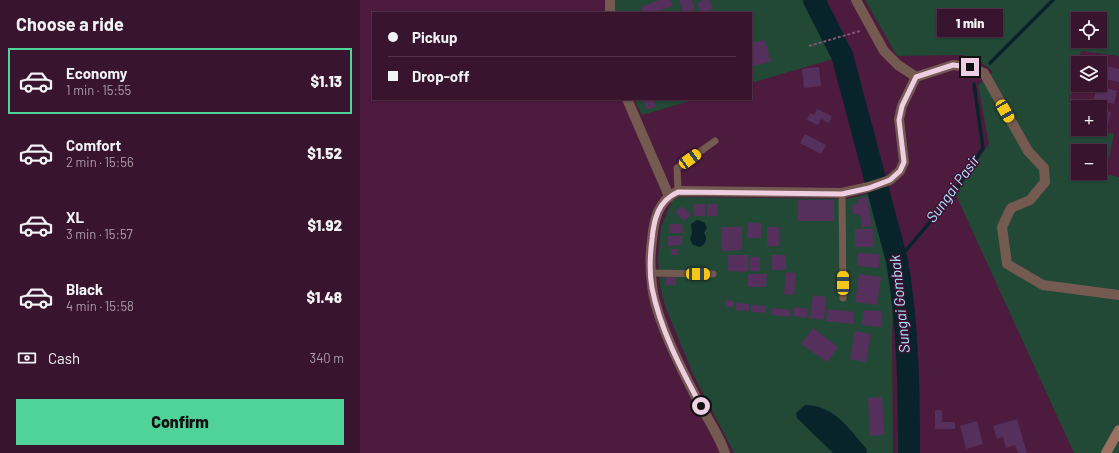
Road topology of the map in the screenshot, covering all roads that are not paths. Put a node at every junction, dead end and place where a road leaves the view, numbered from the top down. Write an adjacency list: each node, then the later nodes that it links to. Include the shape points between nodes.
1 (610, 0): 3 (street)
2 (856, 0): 4 (street, via 884,51 898,65)
3 (610, 12)
4 (916, 77): 8 (street, via 902,106 899,120 904,162 900,171 890,180); 11 (street, via 953,65 970,67 984,73 1028,151 1044,168 1045,182 1030,200 1011,208 1002,227 1007,264 1042,285)
5 (627, 100): 7 (street)
6 (715, 141): 7 (lane, via 677,168)
7 (673, 194): 8 (street); 9 (street, via 658,209 653,225)
8 (842, 194): 12 (lane)
9 (651, 273): 10 (lane); 14 (street, via 659,315 686,378)
10 (713, 274)
11 (1119, 295)
12 (843, 298)
13 (1119, 430): 15 (main road)
14 (725, 453)
15 (1106, 453)

